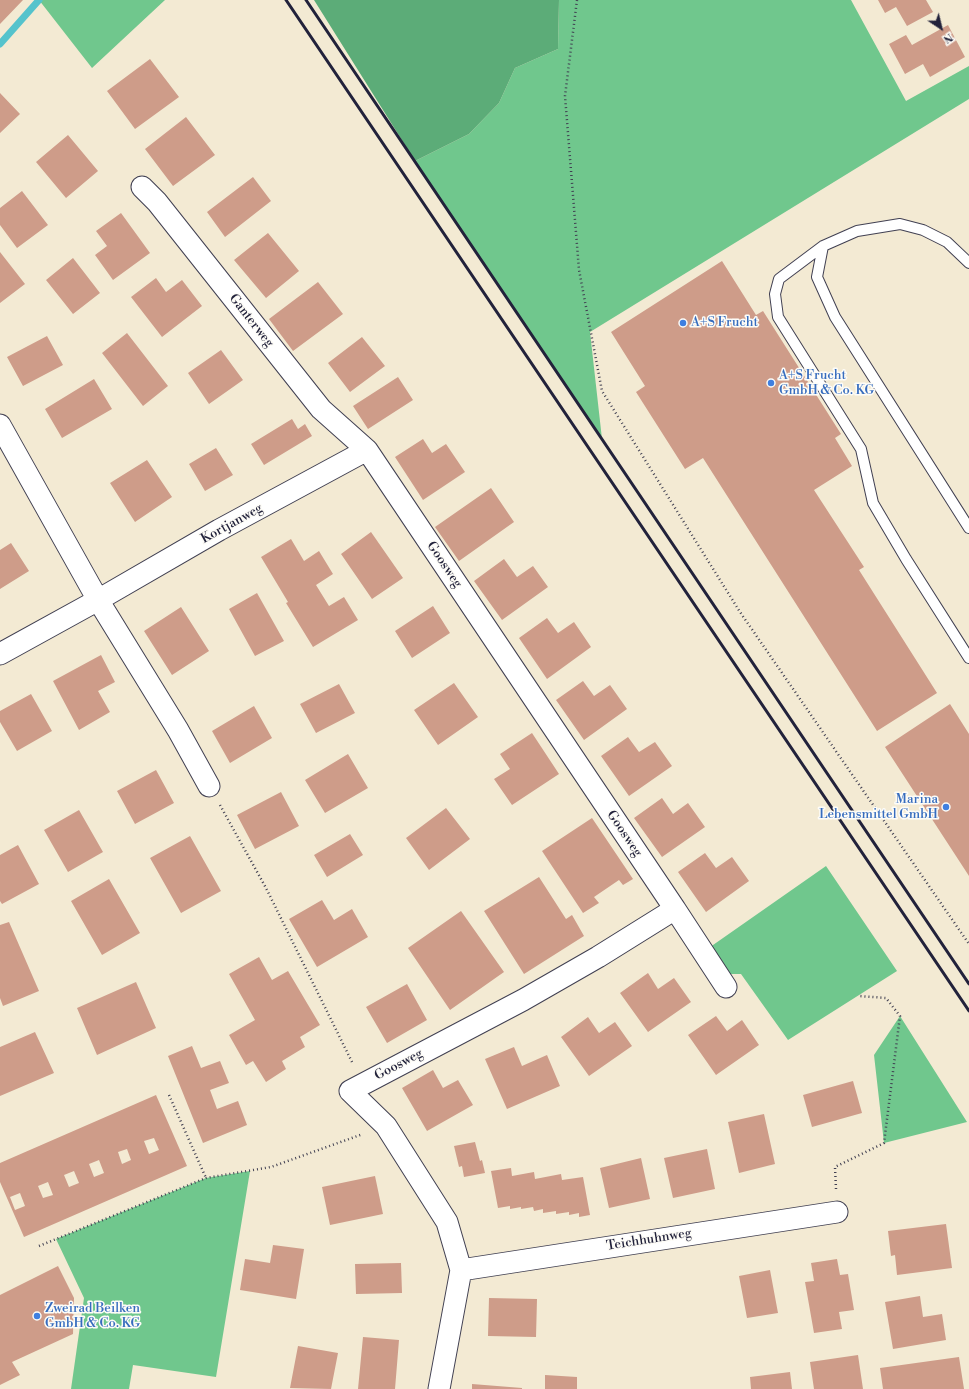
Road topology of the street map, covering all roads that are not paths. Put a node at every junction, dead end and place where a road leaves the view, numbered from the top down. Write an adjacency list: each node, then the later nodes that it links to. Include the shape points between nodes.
1 (142, 187): 5 (street, Ganterweg, via 157,202 321,409)
2 (823, 246): 3 (lane, via 857,231 900,224 922,230 947,242); 6 (lane, via 817,276 835,317); 9 (lane, via 779,279 775,294 778,318 861,449 873,503)
3 (969, 263)
4 (0, 425): 7 (street)
5 (367, 450): 7 (street, Kortjanweg, via 219,530); 11 (street, Goosweg)
6 (969, 528)
7 (98, 600): 8 (street, Kortjanweg); 10 (street)
8 (0, 654)
9 (969, 658)
10 (210, 786)
11 (675, 909): 12 (street); 14 (street, Goosweg, via 523,1000 350,1090 386,1126 447,1222)
12 (726, 987)
13 (837, 1212): 14 (street, Teichhuhnweg)
14 (461, 1270): 15 (street)
15 (439, 1389)

